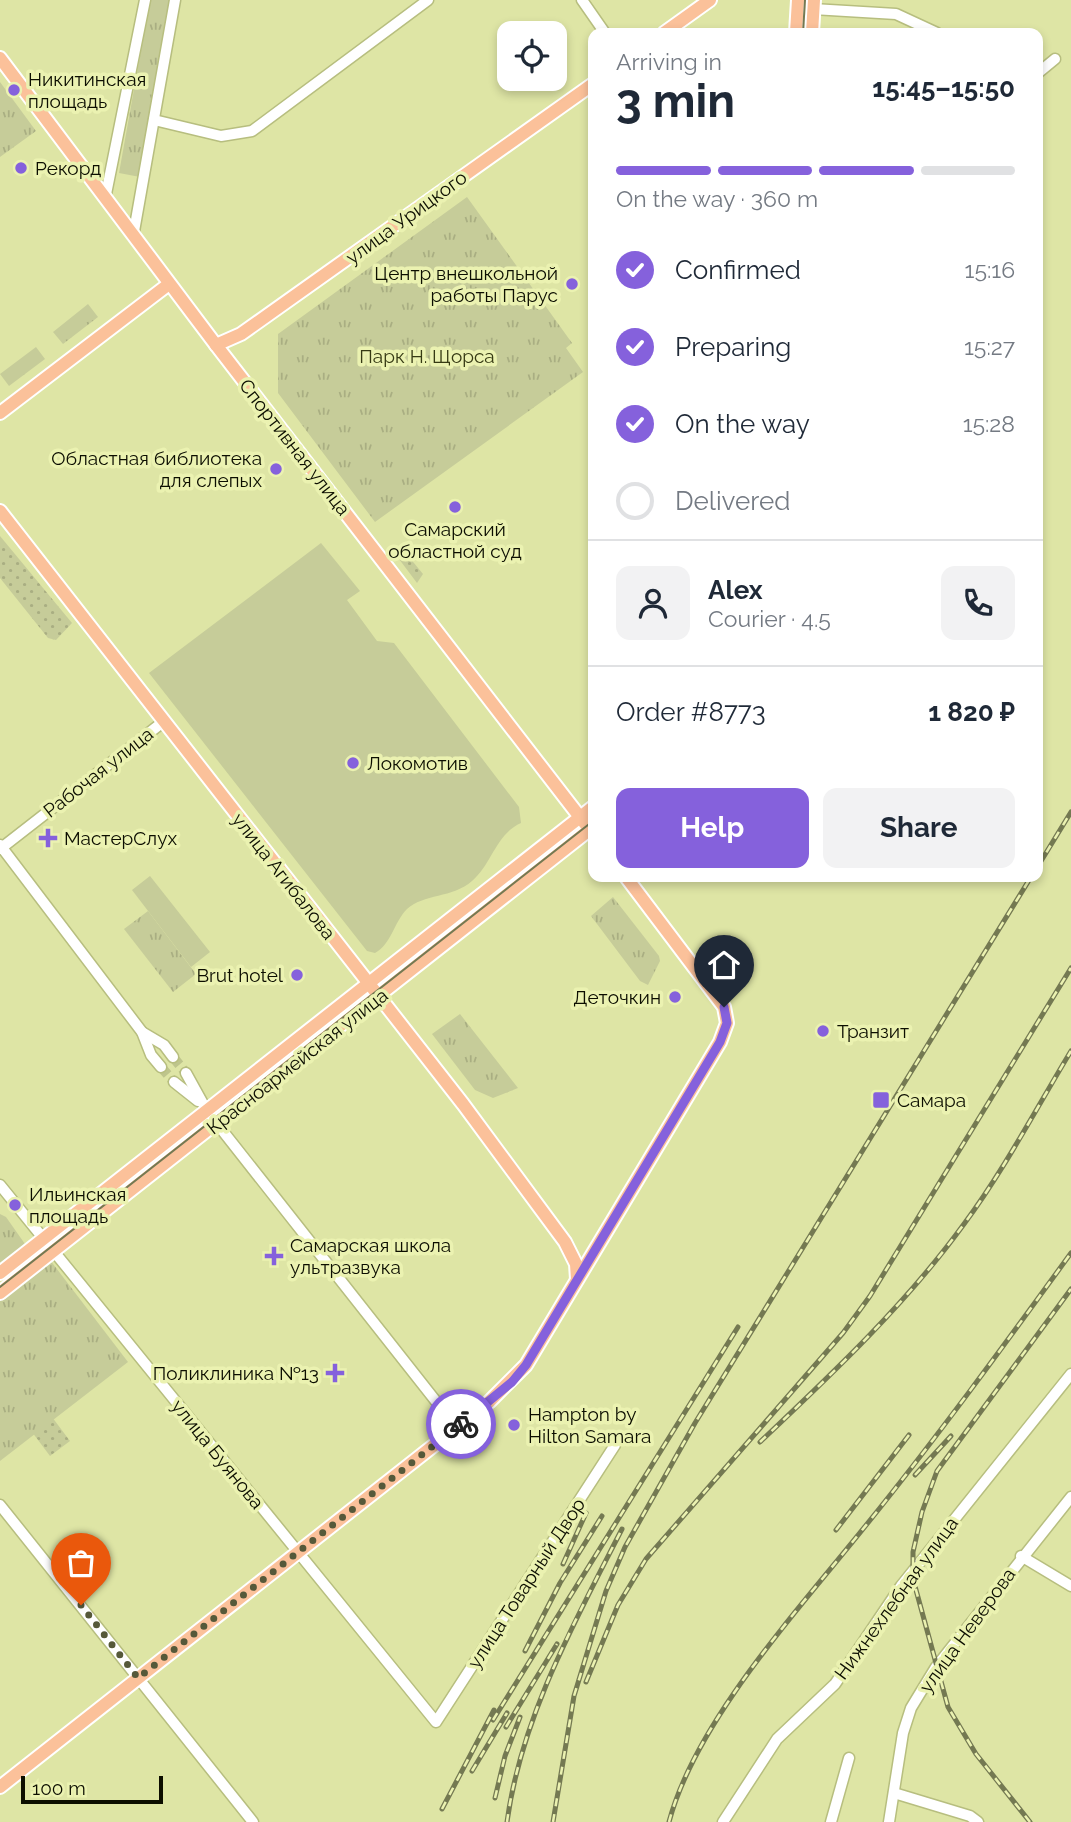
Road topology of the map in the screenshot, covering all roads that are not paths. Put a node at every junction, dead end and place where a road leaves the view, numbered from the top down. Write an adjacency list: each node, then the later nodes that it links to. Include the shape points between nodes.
1 (145, 0): 18 (street)
2 (175, 0): 17 (street)
3 (428, 0): 17 (street, via 252,131 221,136)
4 (582, 0): 8 (street)
5 (710, 0): 9 (main road)
6 (799, 0): 10 (main road)
7 (813, 4): 11 (main road); 12 (street, via 896,14)
8 (602, 28)
9 (671, 28)
10 (796, 28)
11 (812, 28)
12 (927, 28)
13 (0, 58): 18 (main road, Спортивная улица)
14 (1055, 60): 15 (street)
15 (1043, 69)
16 (588, 88): 21 (main road, улица Урицкого, via 242,334)
17 (154, 120): 19 (street)
18 (105, 200): 19 (main road, Спортивная улица)
19 (133, 237): 20 (main road, Спортивная улица)
20 (169, 284): 21 (main road, Спортивная улица); 22 (main road)
21 (216, 345): 26 (main road, Спортивная улица)
22 (0, 413)
23 (0, 511): 24 (main road, улица Агибалова)
24 (163, 722): 29 (street, Рабочая улица); 31 (main road, улица Агибалова)
25 (588, 811): 26 (main road, Красноармейская улица)
26 (580, 817): 27 (main road, Спортивная улица); 31 (main road, Красноармейская улица)
27 (588, 826)
28 (588, 833): 32 (main road, Красноармейская улица)
29 (1, 847): 33 (street)
30 (630, 882): 42 (main road, via 727,1015 723,1038)
31 (369, 984): 32 (main road, улица Агибалова); 38 (main road, Красноармейская улица)
32 (379, 997): 39 (main road, Красноармейская улица); 43 (main road, улица Агибалова)
33 (142, 1032): 34 (street, via 164,1045); 35 (street)
34 (173, 1057)
35 (160, 1066)
36 (186, 1073): 38 (street)
37 (174, 1082): 38 (street)
38 (204, 1107): 39 (street); 41 (main road, Красноармейская улица)
39 (217, 1124): 44 (main road, Красноармейская улица); 49 (street)
40 (0, 1185): 41 (street, улица Буянова)
41 (43, 1239): 44 (street, улица Буянова); 45 (main road, Красноармейская улица)
42 (602, 1239): 43 (main road, via 581,1249); 46 (main road)
43 (565, 1242): 46 (main road, улица Агибалова, via 576,1264)
44 (53, 1252): 47 (main road, Красноармейская улица); 53 (street, улица Буянова)
45 (0, 1273)
46 (577, 1279): 49 (main road, via 520,1373)
47 (0, 1293)
48 (1071, 1374): 62 (street, Нижнехлебная улица, via 901,1586 835,1684 778,1740)
49 (457, 1428): 53 (main road)
50 (615, 1445): 57 (street, улица Товарный Двор)
51 (1071, 1497): 54 (street, улица Неверова)
52 (0, 1505): 56 (street)
53 (299, 1552): 56 (main road); 57 (street, улица Буянова)
54 (1021, 1556): 55 (street); 60 (street, улица Неверова, via 936,1667 911,1708)
55 (1071, 1586)
56 (138, 1678): 59 (main road); 61 (street)
57 (436, 1722)
58 (849, 1758): 63 (street)
59 (0, 1787)
60 (894, 1793): 64 (street, улица Неверова); 65 (street)
61 (253, 1822)
62 (723, 1822)
63 (831, 1822)
64 (889, 1822)
65 (978, 1822)

